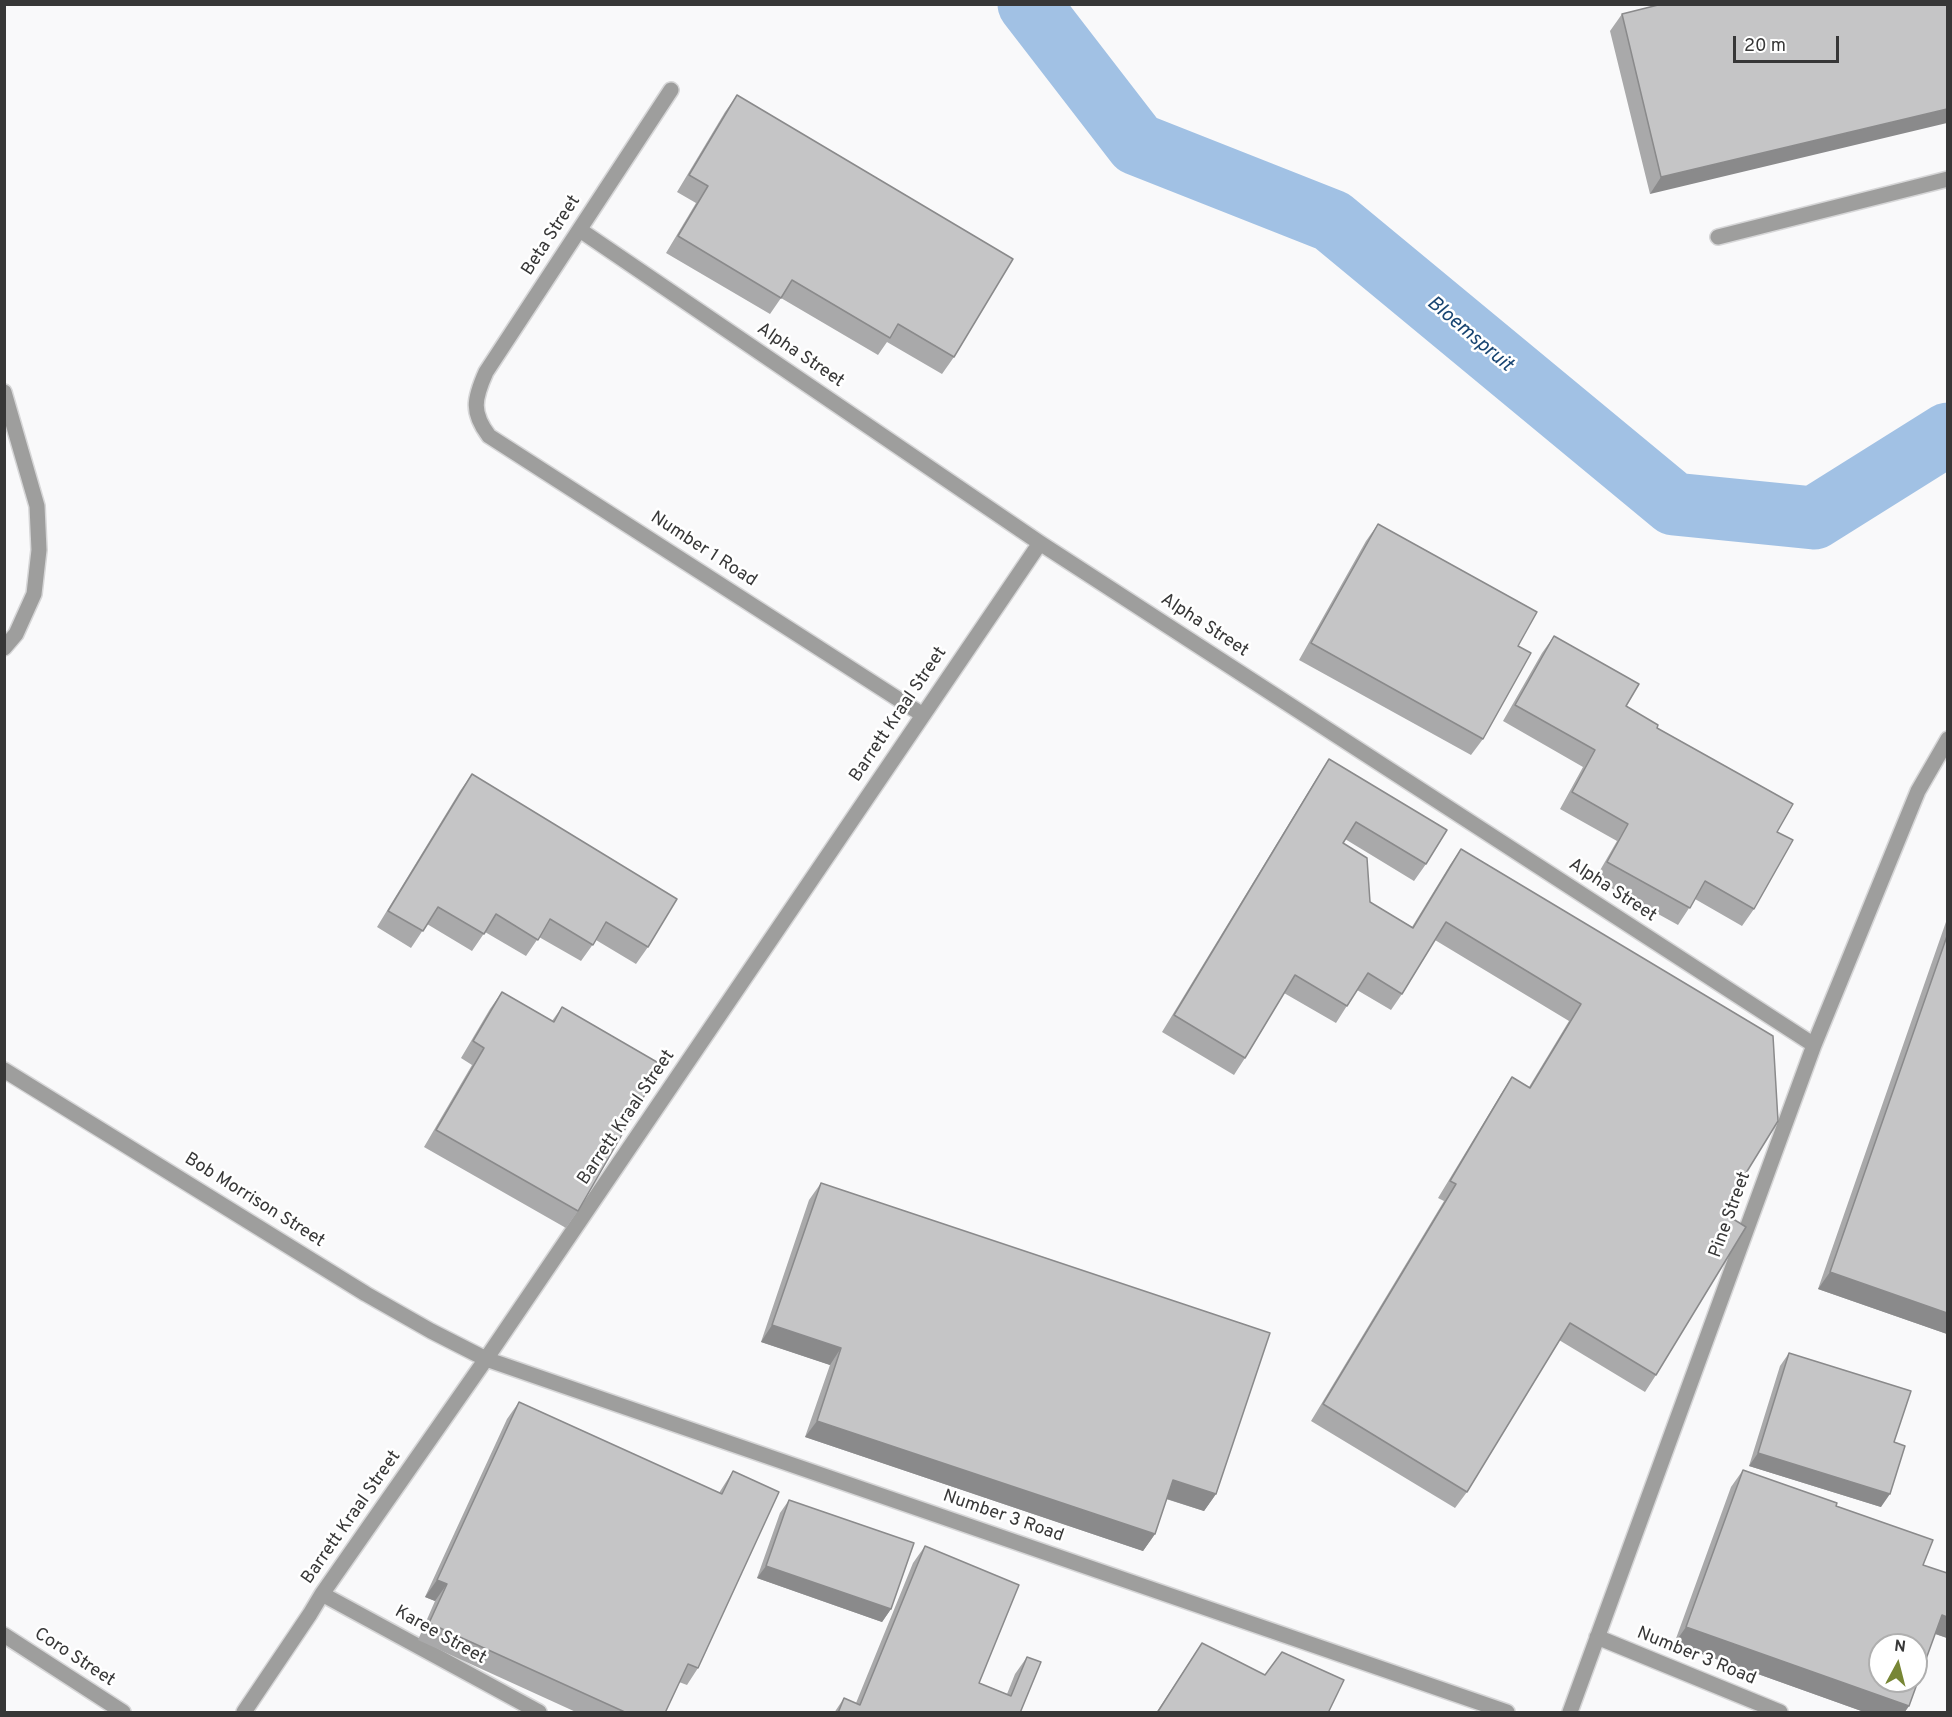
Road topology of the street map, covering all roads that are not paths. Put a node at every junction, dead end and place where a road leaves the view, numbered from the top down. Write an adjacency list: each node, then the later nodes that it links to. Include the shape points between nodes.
1 (671, 90): 3 (lane, Beta Street)
2 (1947, 179): 4 (lane)
3 (580, 230): 6 (lane, Beta Street, via 486,372); 7 (lane, Alpha Street)
4 (1718, 237)
5 (4, 392): 8 (lane, via 37,506 39,550 34,594 16,634)
6 (475, 407): 9 (lane, Number 1 Road, via 489,436)
7 (1040, 543): 9 (lane, Barrett Kraal Street); 11 (lane, Alpha Street)
8 (4, 648)
9 (923, 715): 13 (lane, Barrett Kraal Street)
10 (1947, 739): 11 (lane, Pine Street, via 1918,791)
11 (1814, 1045): 16 (lane, Pine Street)
12 (4, 1070): 13 (lane, Bob Morrison Street, via 366,1294)
13 (486, 1359): 14 (lane, Barrett Kraal Street); 20 (lane, Number 3 Road)
14 (322, 1594): 18 (lane, Barrett Kraal Street); 19 (lane, Karee Street)
15 (4, 1635): 17 (lane, Coro Street)
16 (1597, 1637): 21 (lane, Pine Street); 22 (lane, Number 3 Road)
17 (123, 1713)
18 (244, 1713)
19 (539, 1713)
20 (1507, 1713)
21 (1570, 1713)
22 (1780, 1713)

